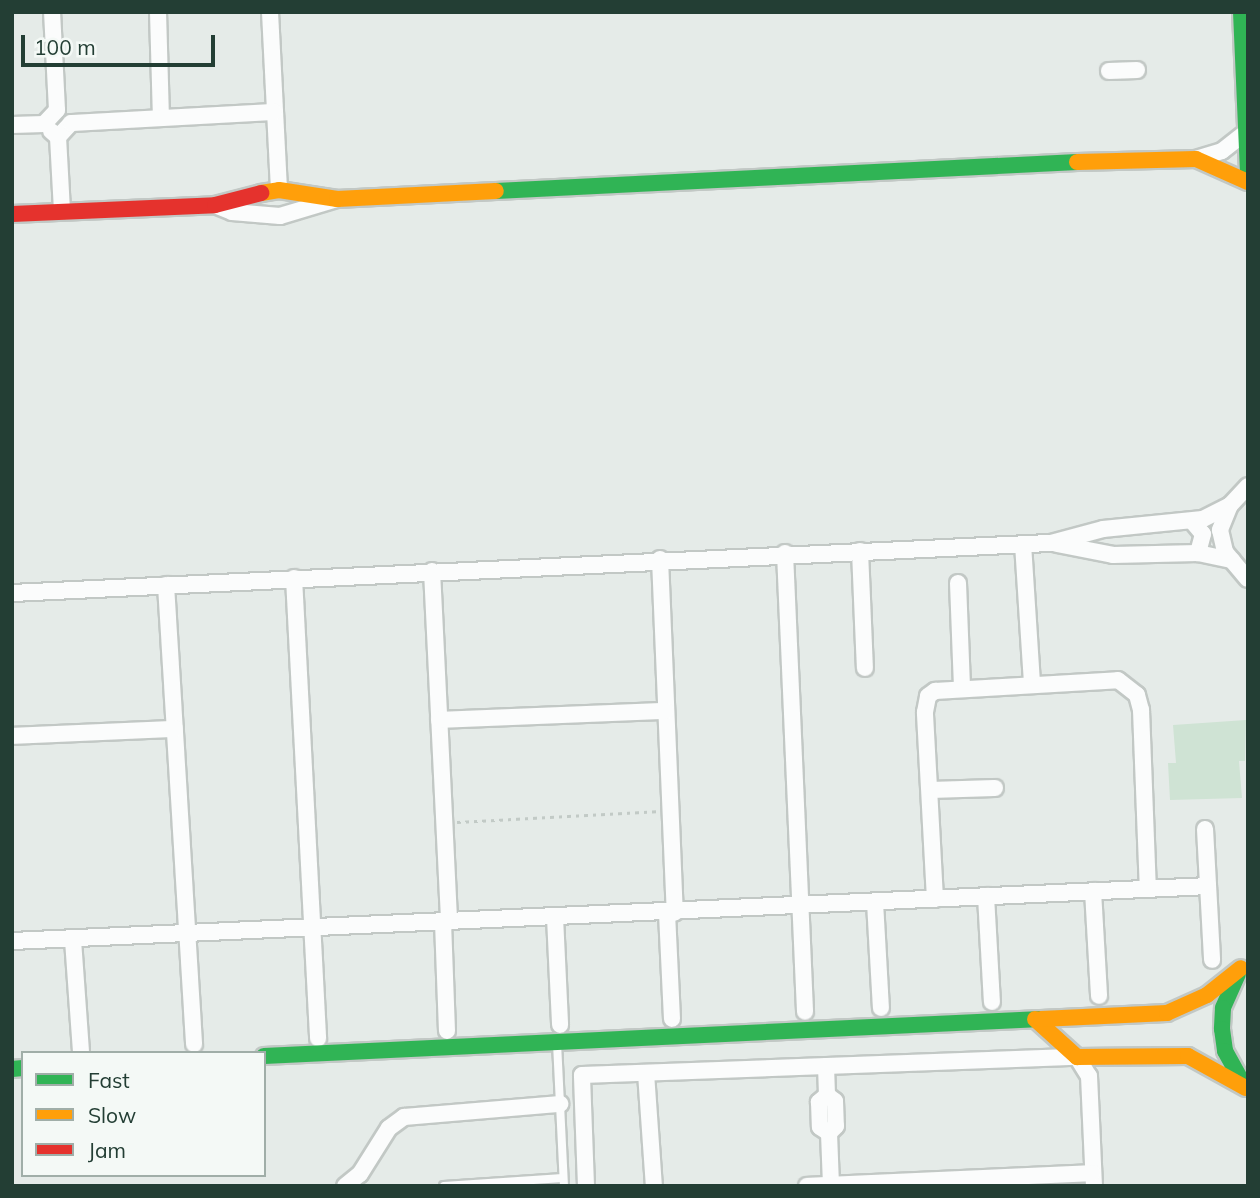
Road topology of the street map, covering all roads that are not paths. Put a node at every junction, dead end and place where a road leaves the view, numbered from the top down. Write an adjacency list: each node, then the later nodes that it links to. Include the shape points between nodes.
1 (52, 12): 7 (street)
2 (158, 12): 9 (street)
3 (270, 12): 8 (street)
4 (1241, 12): 13 (street)
5 (1137, 70): 6 (street)
6 (1109, 71)
7 (57, 110): 10 (street); 11 (street)
8 (274, 112): 9 (street); 18 (street)
9 (161, 117): 10 (street)
10 (71, 122): 14 (street)
11 (44, 124): 12 (street); 14 (street)
12 (12, 125)
13 (1246, 132): 15 (street, via 1222,151); 16 (street)
14 (58, 137): 21 (street)
15 (1196, 159): 17 (street); 19 (street, via 914,167)
16 (1248, 170)
17 (1248, 182)
18 (279, 192): 19 (street); 20 (street, via 230,198); 22 (street, via 267,204); 23 (street, via 293,205)
19 (337, 199): 23 (street)
20 (215, 205): 21 (street); 22 (street, via 232,212)
21 (62, 211): 24 (street)
22 (271, 213): 23 (street)
23 (289, 213)
24 (12, 214)
25 (1248, 486): 26 (street)
26 (1230, 505): 27 (street); 36 (street, via 1220,530)
27 (1192, 521): 28 (street); 32 (street, via 1203,534)
28 (1103, 529): 29 (street); 34 (street)
29 (1051, 543): 30 (street); 34 (street)
30 (1023, 544): 31 (street); 44 (street)
31 (860, 551): 33 (street); 43 (street)
32 (1198, 553): 34 (street); 36 (street)
33 (785, 554): 35 (street); 59 (street)
34 (1107, 554)
35 (660, 559): 37 (street); 46 (street)
36 (1232, 561): 39 (street)
37 (432, 571): 38 (street); 47 (street)
38 (294, 578): 41 (street); 63 (street)
39 (1248, 579)
40 (958, 583): 45 (street)
41 (166, 585): 42 (street); 48 (street)
42 (12, 593)
43 (865, 668)
44 (1032, 684): 45 (street); 54 (street, via 1118,680 1137,695)
45 (962, 689): 51 (street, via 935,691 925,703)
46 (666, 711): 47 (street); 60 (street)
47 (439, 720): 62 (street)
48 (174, 729): 49 (street); 64 (street)
49 (12, 736)
50 (995, 788): 51 (street)
51 (930, 790): 57 (street)
52 (1205, 829): 53 (street)
53 (1208, 886): 54 (street); 67 (street)
54 (1148, 889): 55 (street)
55 (1093, 891): 56 (street); 69 (street)
56 (986, 896): 57 (street); 70 (street)
57 (935, 899): 58 (street)
58 (875, 902): 59 (street); 71 (street)
59 (799, 905): 60 (street); 72 (street)
60 (671, 913): 61 (street); 73 (street)
61 (555, 917): 62 (street); 75 (street)
62 (446, 922): 63 (street); 76 (street)
63 (313, 928): 64 (street); 77 (street)
64 (187, 934): 65 (street); 79 (street)
65 (73, 940): 66 (street); 80 (street)
66 (12, 942)
67 (1212, 960)
68 (1244, 965): 74 (street, via 1207,995 1167,1013); 85 (street, via 1230,987 1222,1029 1225,1051)
69 (1099, 996)
70 (992, 1002)
71 (881, 1008)
72 (805, 1012)
73 (672, 1019)
74 (1035, 1019): 78 (street); 82 (street)
75 (560, 1025)
76 (447, 1031)
77 (318, 1038)
78 (557, 1043): 81 (street); 86 (lane)
79 (194, 1044)
80 (81, 1051)
81 (266, 1056)
82 (1077, 1057): 83 (street); 85 (street, via 1188,1056); 87 (street, via 1088,1076)
83 (826, 1066): 84 (street); 89 (street, via 827,1095 819,1102 820,1127 829,1133)
84 (646, 1073): 92 (street, via 582,1075); 93 (street)
85 (1247, 1089)
86 (561, 1104): 88 (lane); 90 (street, via 404,1117 388,1128 360,1174)
87 (1094, 1180): 89 (street)
88 (564, 1182): 91 (lane)
89 (831, 1185): 94 (street)
90 (345, 1186)
91 (444, 1186)
92 (586, 1186)
93 (654, 1186)
94 (807, 1186)

